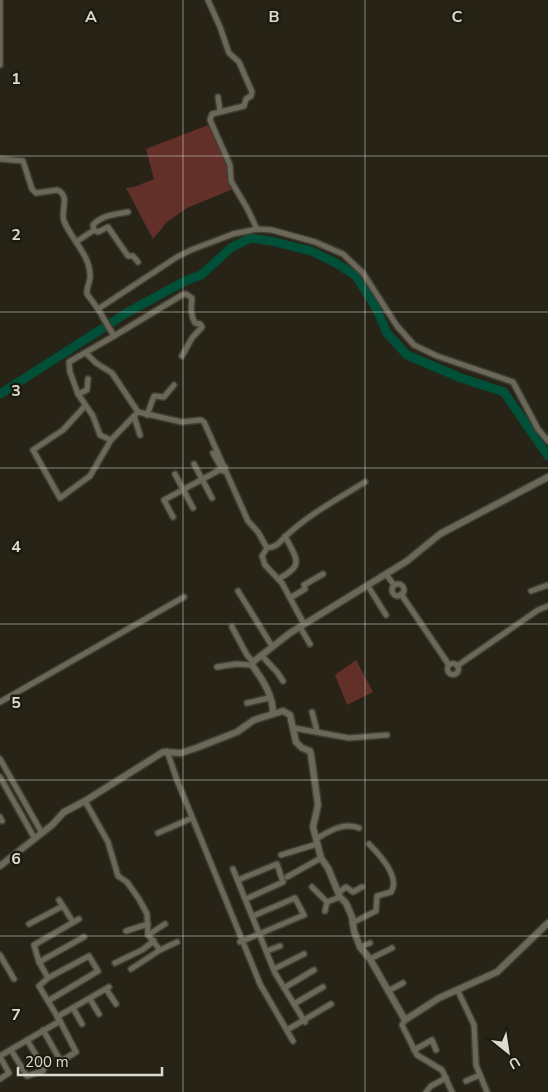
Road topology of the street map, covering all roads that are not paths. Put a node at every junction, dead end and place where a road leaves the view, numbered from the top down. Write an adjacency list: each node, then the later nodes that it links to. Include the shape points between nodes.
1 (0, 0): 3 (street)
2 (208, 0): 5 (street, via 229,53 239,62 252,92 244,106)
3 (0, 65)
4 (218, 97): 5 (street)
5 (220, 111): 8 (street, via 212,114 210,121 230,165 231,182)
6 (0, 159): 10 (street, via 23,161 34,191 58,190 62,194 65,204 63,217)
7 (128, 212): 9 (street, via 98,220 93,225)
8 (257, 229): 12 (street, via 233,234 177,257); 24 (street, via 299,237 343,254 363,274 414,345 510,380)
9 (94, 230): 10 (street); 11 (street, via 98,232 108,227 128,256 133,256)
10 (76, 242): 12 (street, via 90,275 86,294)
11 (138, 262)
12 (98, 309): 13 (street)
13 (112, 334): 14 (street); 15 (street, via 186,294 192,298 190,314 202,327)
14 (86, 352): 18 (street, via 69,362); 20 (street, via 112,373)
15 (182, 356)
16 (88, 379): 18 (street, via 87,390)
17 (174, 385): 21 (street, via 164,397 154,396)
18 (78, 394): 19 (street)
19 (85, 406): 23 (street, via 93,416 100,435); 23 (street, via 63,430 32,451 60,498 90,476)
20 (136, 414): 21 (street); 22 (street); 23 (street)
21 (147, 415): 27 (street, via 182,422 202,420)
22 (140, 435)
23 (112, 440)
24 (548, 441)
25 (213, 453): 27 (street)
26 (194, 464): 30 (street)
27 (223, 468): 30 (street); 33 (street); 38 (street, via 248,521)
28 (175, 474): 32 (street)
29 (548, 478): 40 (street, via 451,528)
30 (202, 479): 32 (street); 34 (street)
31 (365, 482): 37 (street)
32 (183, 489): 35 (street); 36 (street, via 164,500)
33 (232, 489)
34 (212, 498)
35 (193, 508)
36 (173, 517)
37 (285, 536): 38 (street, via 276,546); 41 (street, via 296,563 292,572)
38 (267, 548): 41 (street, via 263,559)
39 (323, 574): 47 (street)
40 (386, 574): 43 (street); 56 (street, via 394,585 403,587 401,594)
41 (278, 579): 47 (street)
42 (548, 585): 45 (street)
43 (368, 586): 49 (street); 50 (street)
44 (238, 591): 53 (street)
45 (531, 591)
46 (184, 597): 61 (street)
47 (290, 598): 50 (street)
48 (548, 606): 57 (street)
49 (386, 615)
50 (302, 626): 52 (street); 53 (street)
51 (232, 627): 55 (street)
52 (310, 644)
53 (272, 646): 54 (street)
54 (261, 655): 55 (street); 59 (street)
55 (252, 663): 58 (street); 60 (street, via 266,684)
56 (449, 665): 57 (street); 57 (street, via 448,671 452,675 457,673)
57 (458, 666)
58 (216, 667)
59 (283, 681)
60 (269, 698): 62 (street); 64 (street)
61 (0, 702)
62 (247, 703)
63 (312, 712): 66 (street)
64 (273, 714): 65 (street, via 289,713); 68 (street, via 182,753)
65 (294, 728): 66 (street); 77 (street, via 296,742 310,751 312,760 318,805 312,825)
66 (317, 731): 67 (street, via 349,738)
67 (387, 735)
68 (167, 751): 71 (street); 72 (street)
69 (0, 759): 74 (street)
70 (0, 777): 76 (street)
71 (85, 801): 74 (street, via 64,812); 98 (street, via 108,842 118,876 127,882 147,914)
72 (192, 818): 75 (street); 106 (street)
73 (359, 828): 77 (street, via 350,825 338,828)
74 (42, 833): 76 (street)
75 (158, 833)
76 (35, 839): 81 (street)
77 (316, 841): 79 (street); 80 (street)
78 (369, 844): 96 (street, via 386,864 394,888 377,896 376,911)
79 (280, 855)
80 (321, 858): 83 (street); 87 (street)
81 (0, 866)
82 (233, 869): 84 (street)
83 (287, 877)
84 (238, 880): 88 (street); 88 (street, via 277,864 283,882)
85 (312, 887): 90 (street)
86 (362, 887): 87 (street, via 352,892 346,887)
87 (339, 895): 90 (street); 96 (street, via 348,906)
88 (246, 899): 93 (street)
89 (59, 900): 91 (street)
90 (327, 902): 92 (street)
91 (63, 906): 95 (street); 97 (street)
92 (325, 911)
93 (253, 916): 102 (street); 102 (street, via 295,898 304,915)
94 (79, 919): 95 (street)
95 (73, 922): 117 (street, via 34,944)
96 (352, 923): 110 (street)
97 (29, 924)
98 (148, 924): 101 (street); 103 (street)
99 (166, 924): 103 (street)
100 (548, 924): 129 (street, via 497,972)
101 (126, 931)
102 (260, 934): 106 (street); 113 (street)
103 (148, 935): 105 (street)
104 (84, 937): 117 (street)
105 (154, 941): 112 (street); 118 (street)
106 (241, 941): 143 (street)
107 (177, 942): 112 (street)
108 (370, 943): 110 (street)
109 (280, 946): 113 (street)
110 (360, 947): 116 (street)
111 (392, 948): 116 (street)
112 (160, 950): 121 (street)
113 (267, 951): 122 (street)
114 (304, 954): 122 (street)
115 (0, 955): 119 (street)
116 (370, 959): 130 (street)
117 (39, 962): 124 (street)
118 (115, 964)
119 (7, 965): 120 (street); 125 (street)
120 (0, 969)
121 (131, 969)
122 (274, 969): 128 (street)
123 (314, 970): 128 (street)
124 (48, 978): 132 (street, via 39,986); 132 (street, via 89,956 98,971)
125 (14, 979)
126 (403, 983): 130 (street)
127 (323, 987): 134 (street)
128 (284, 988): 134 (street)
129 (458, 990): 139 (street); 150 (street, via 474,1028 476,1065)
130 (388, 991): 139 (street)
131 (90, 998): 133 (street, via 108,988); 136 (street); 137 (street)
132 (48, 1001): 138 (street)
133 (116, 1004)
134 (294, 1004): 140 (street)
135 (331, 1004): 140 (street)
136 (73, 1008): 138 (street); 141 (street)
137 (99, 1014)
138 (59, 1019): 142 (street); 142 (street, via 76,1052 63,1060 59,1058)
139 (405, 1020): 147 (street, via 402,1025)
140 (304, 1021): 143 (street)
141 (82, 1024)
142 (43, 1030): 144 (street)
143 (286, 1030): 145 (street)
144 (27, 1040): 146 (street); 146 (street, via 43,1071 27,1076)
145 (293, 1041)
146 (11, 1050): 149 (street)
147 (414, 1050): 148 (street, via 432,1040); 151 (street, via 440,1068)
148 (436, 1050)
149 (0, 1056): 152 (street, via 9,1073)
150 (480, 1076): 153 (street); 156 (street)
151 (446, 1078): 154 (street); 155 (street)
152 (0, 1079)
153 (466, 1080)
154 (426, 1092)
155 (452, 1092)
156 (487, 1092)

